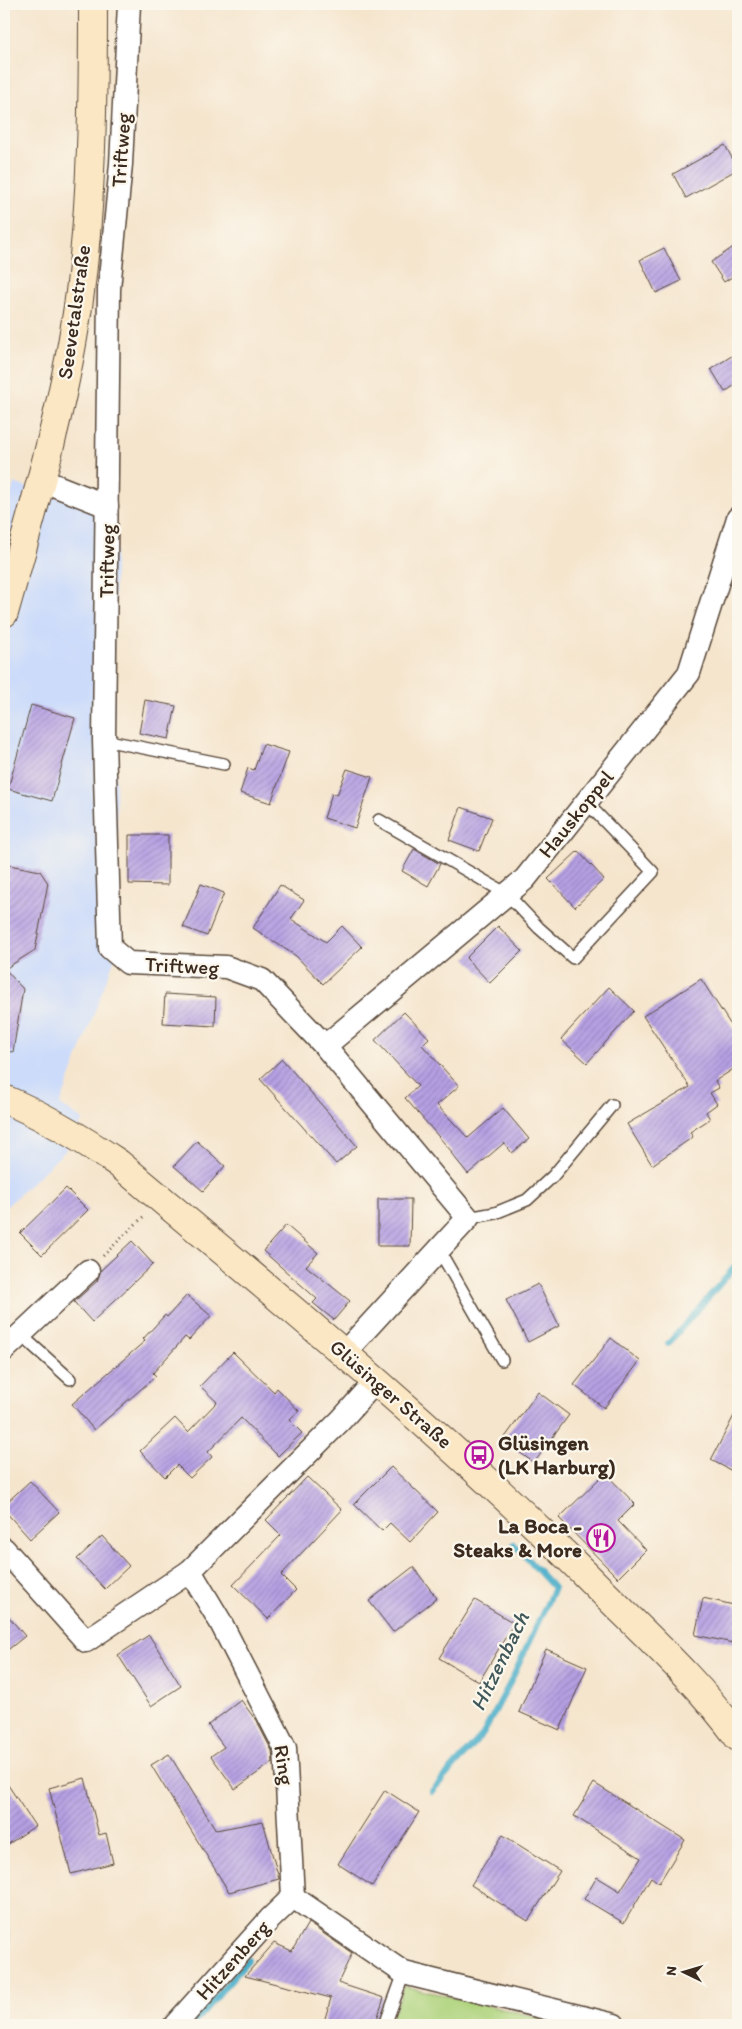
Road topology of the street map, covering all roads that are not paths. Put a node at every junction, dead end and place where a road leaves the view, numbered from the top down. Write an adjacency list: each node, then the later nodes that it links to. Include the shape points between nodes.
1 (93, 4): 3 (street, Seevetalstraße, via 90,170 80,292)
2 (129, 4): 4 (street, Triftweg, via 121,164 109,289)
3 (42, 480): 4 (street, Triftweg); 6 (street, Seevetalstraße)
4 (107, 506): 7 (street, Triftweg)
5 (738, 518): 9 (street, Hauskoppel, via 689,673)
6 (4, 613)
7 (104, 740): 8 (lane); 12 (street, Triftweg, via 110,948 128,963 226,967 262,980)
8 (224, 764)
9 (586, 802): 11 (street, Hauskoppel, via 525,879); 11 (lane, via 653,872 572,958)
10 (379, 820): 11 (lane)
11 (506, 894): 12 (street, Hauskoppel)
12 (325, 1046): 15 (street, Triftweg)
13 (4, 1100): 20 (street, Glüsinger Straße, via 43,1116 118,1163)
14 (612, 1105): 15 (lane, via 553,1176 527,1200 495,1213)
15 (468, 1218): 16 (street)
16 (439, 1250): 20 (street); 21 (lane)
17 (88, 1271): 18 (street)
18 (20, 1334): 19 (street); 22 (lane)
19 (4, 1350)
20 (344, 1353): 23 (street, Glüsinger Straße)
21 (502, 1360)
22 (70, 1379)
23 (376, 1381): 25 (street); 26 (street, Glüsinger Straße, via 526,1516 661,1650)
24 (4, 1549): 25 (street, via 86,1641)
25 (190, 1571): 27 (street, Ring, via 220,1621 285,1748)
26 (738, 1737)
27 (293, 1897): 28 (street); 29 (street, Hitzenberg)
28 (404, 1973): 30 (lane); 31 (street)
29 (175, 2025)
30 (384, 2025)
31 (614, 2025)

